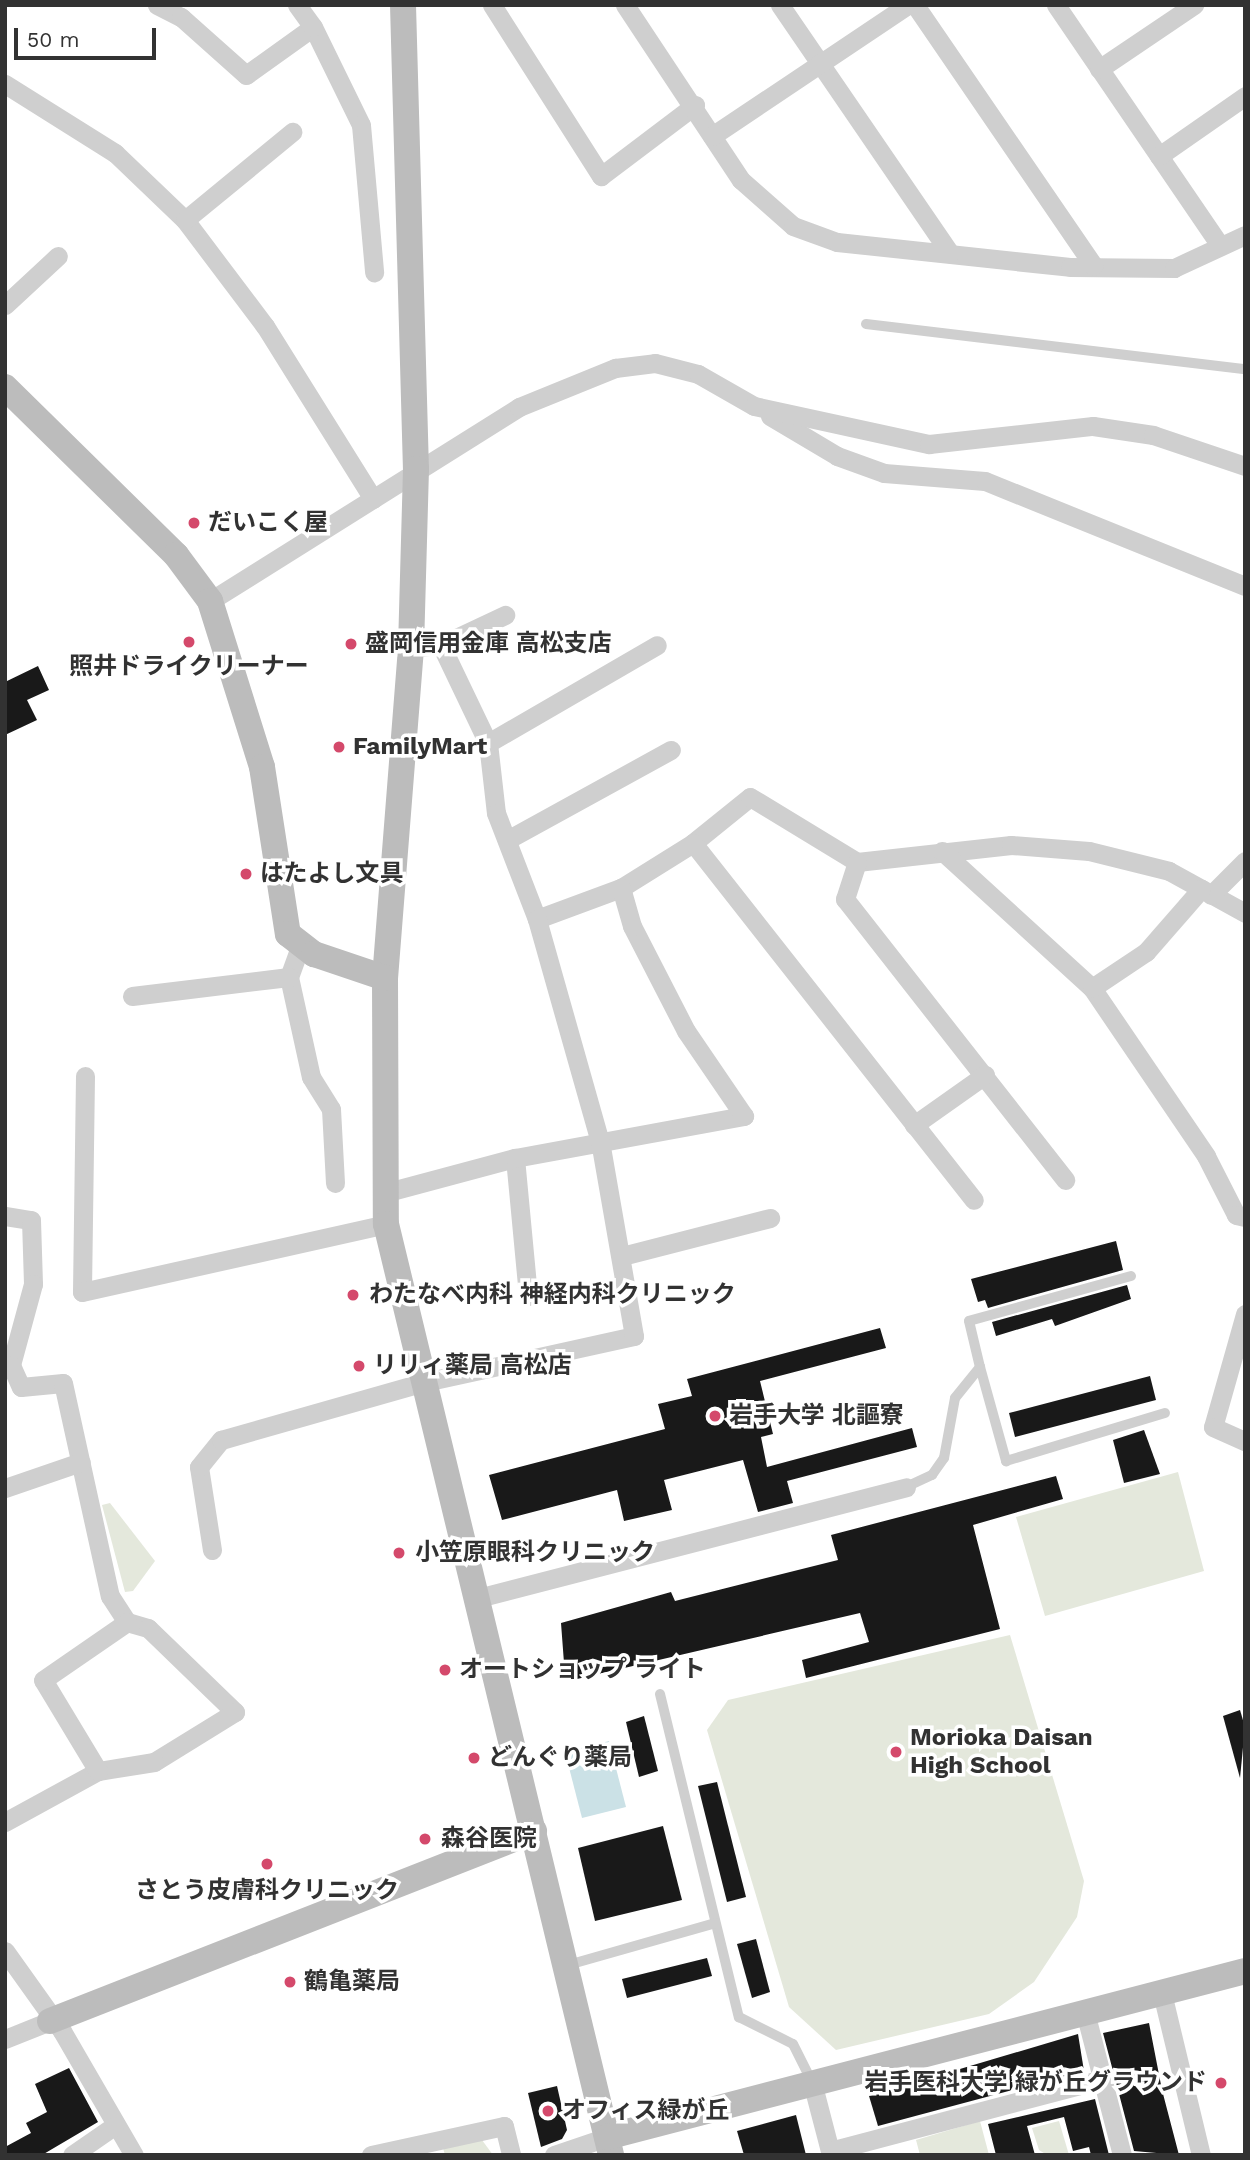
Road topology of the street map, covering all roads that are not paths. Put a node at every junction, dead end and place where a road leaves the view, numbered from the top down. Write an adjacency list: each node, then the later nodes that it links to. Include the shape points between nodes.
1 (157, 5): 11 (street, via 181,17 246,75)
2 (297, 5): 11 (street)
3 (402, 5): 33 (street)
4 (492, 5): 16 (street, via 601,176)
5 (625, 5): 16 (street)
6 (780, 5): 12 (street)
7 (908, 5): 12 (street)
8 (915, 5): 25 (street)
9 (1056, 5): 13 (street)
10 (1194, 5): 13 (street)
11 (313, 27): 26 (street, via 361,125)
12 (821, 65): 18 (street); 23 (street)
13 (1100, 69): 19 (street)
14 (5, 85): 20 (street, via 115,153)
15 (1245, 96): 19 (street)
16 (695, 105): 18 (street)
17 (292, 132): 20 (street)
18 (712, 136): 23 (street, via 741,180 793,226 837,242)
19 (1158, 156): 22 (street)
20 (185, 219): 34 (street, via 265,326)
21 (1245, 235): 22 (street)
22 (1219, 244): 25 (street, via 1174,268)
23 (950, 253): 25 (street)
24 (58, 256): 27 (street)
25 (1094, 266)
26 (374, 272)
27 (5, 305)
28 (866, 324): 29 (lane)
29 (1245, 369)
30 (5, 387): 36 (street, via 176,555)
31 (754, 406): 32 (street, via 929,444 1093,426 1153,435); 33 (street, via 698,374 655,363 615,368 519,407); 35 (street, via 860,465 918,480 985,481)
32 (1245, 466)
33 (416, 469): 34 (street); 40 (street)
34 (373, 499): 36 (street)
35 (1245, 586)
36 (210, 601): 52 (street, via 262,767 289,934)
37 (505, 615): 38 (street)
38 (441, 645): 40 (street); 41 (street)
39 (657, 645): 41 (street)
40 (411, 648): 54 (street)
41 (488, 743): 43 (street, via 496,813)
42 (671, 750): 43 (street)
43 (507, 840): 51 (street)
44 (693, 844): 47 (street, via 750,797); 48 (street); 59 (street)
45 (942, 851): 47 (street); 49 (street, via 1011,845 1090,851 1169,872); 55 (street)
46 (1245, 861): 49 (street)
47 (857, 862): 57 (street, via 845,899)
48 (621, 888): 51 (street); 60 (street, via 632,926 686,1031 744,1116)
49 (1206, 892): 50 (street); 55 (street, via 1146,952)
50 (1245, 913)
51 (537, 919): 60 (street)
52 (301, 944): 53 (street); 54 (street)
53 (289, 977): 56 (street); 63 (street, via 312,1076 331,1109)
54 (385, 978): 64 (street)
55 (1092, 988): 67 (street, via 1206,1156 1236,1215)
56 (132, 996)
57 (985, 1075): 59 (street); 62 (street)
58 (85, 1076): 69 (street, via 82,1292)
59 (914, 1125): 65 (street)
60 (600, 1142): 61 (street); 70 (street)
61 (515, 1158): 64 (street); 72 (street)
62 (1065, 1180)
63 (335, 1184)
64 (384, 1193): 69 (street)
65 (974, 1200)
66 (5, 1216): 78 (street, via 31,1220 33,1284 11,1365 22,1387 63,1383)
67 (1245, 1217)
68 (770, 1218): 70 (street)
69 (386, 1224): 75 (street)
70 (622, 1256): 75 (street, via 634,1336)
71 (1131, 1276): 74 (lane, via 969,1321)
72 (528, 1296)
73 (1245, 1314): 77 (street, via 1213,1427)
74 (980, 1367): 76 (lane, via 1006,1461); 79 (lane, via 955,1398 944,1458 932,1475)
75 (425, 1382): 81 (street, via 221,1440 204,1452 198,1467); 82 (street)
76 (1165, 1413)
77 (1245, 1441)
78 (80, 1462): 80 (street); 83 (street, via 110,1596)
79 (906, 1487): 82 (street)
80 (5, 1488)
81 (212, 1550)
82 (478, 1598): 87 (street)
83 (128, 1622): 85 (street, via 43,1680); 85 (street, via 148,1628 235,1712 153,1762)
84 (660, 1694): 88 (lane)
85 (98, 1771): 86 (street)
86 (5, 1822)
87 (534, 1831): 90 (street); 94 (street)
88 (715, 1923): 90 (lane); 97 (lane, via 739,2017 793,2043)
89 (5, 1951): 94 (street)
90 (565, 1966): 99 (street)
91 (1245, 1970): 92 (street)
92 (1161, 1993): 93 (street); 107 (street)
93 (1085, 2012): 96 (street); 97 (street)
94 (50, 2021): 95 (street); 98 (street)
95 (5, 2039)
96 (1103, 2079): 100 (street); 106 (street)
97 (812, 2082): 99 (street); 100 (street)
98 (114, 2126): 101 (street); 102 (street)
99 (609, 2146): 105 (street)
100 (831, 2153)
101 (72, 2155)
102 (134, 2155)
103 (372, 2155): 104 (street, via 504,2126)
104 (512, 2155)
105 (554, 2155)
106 (1122, 2155)
107 (1201, 2155)

